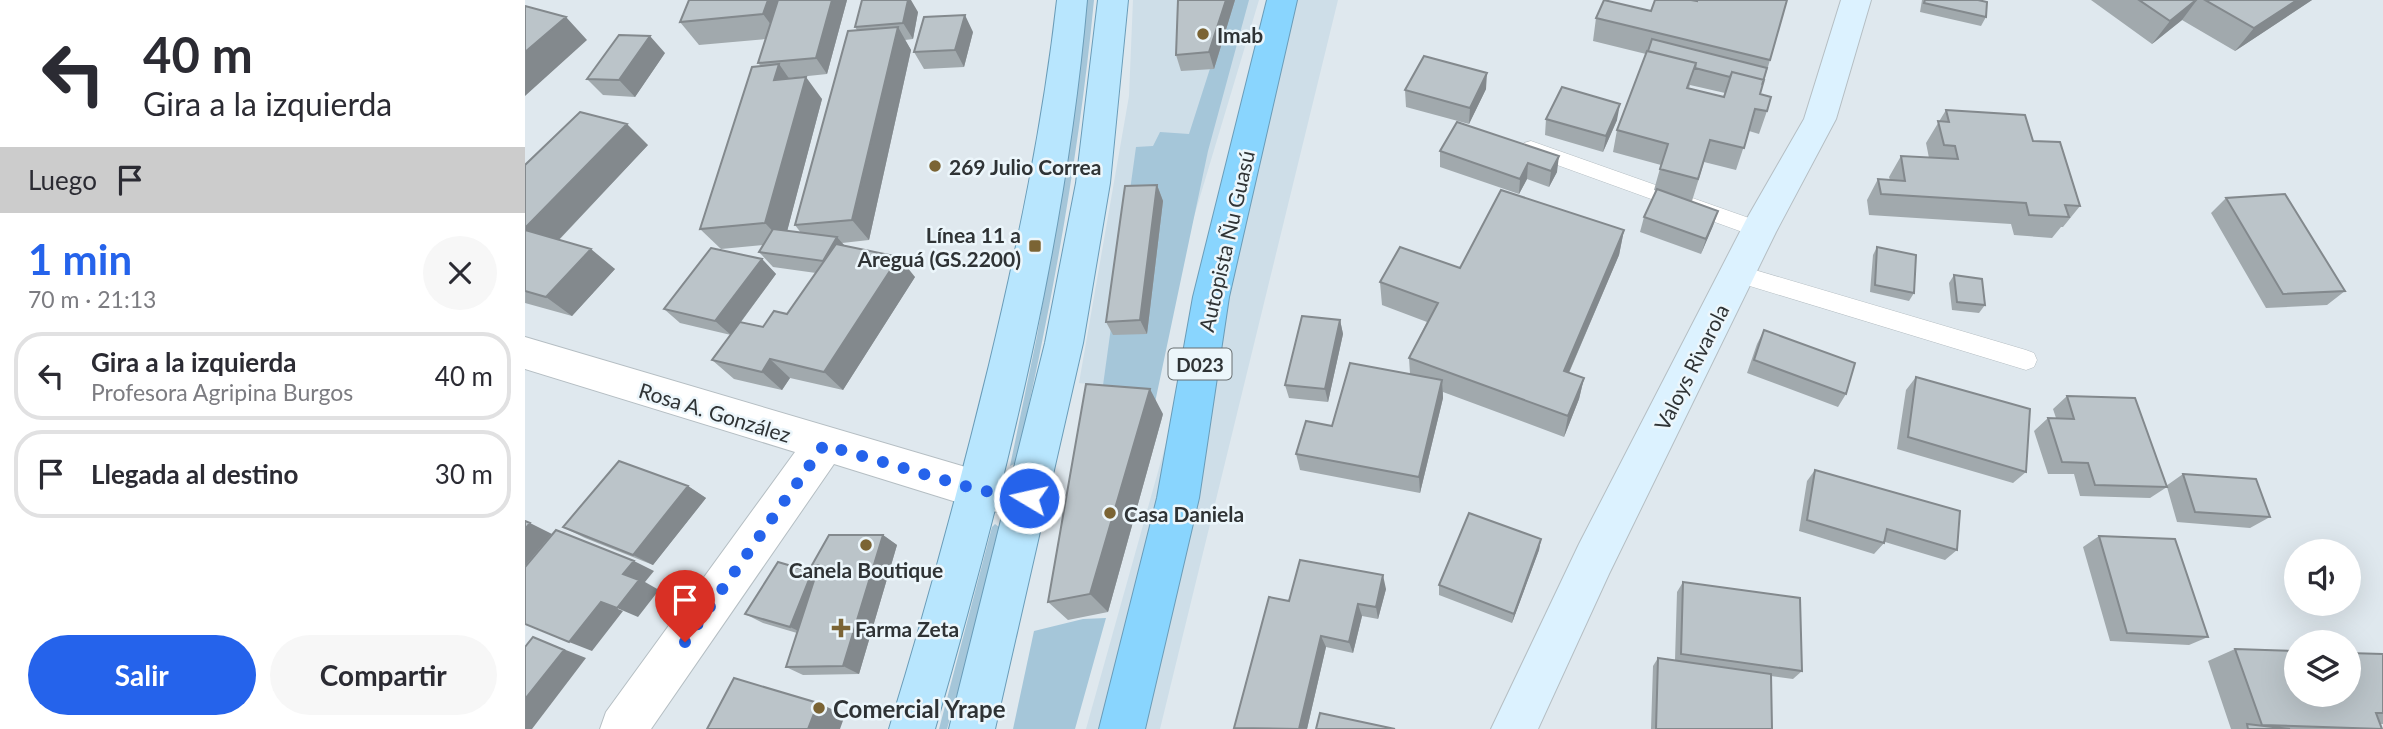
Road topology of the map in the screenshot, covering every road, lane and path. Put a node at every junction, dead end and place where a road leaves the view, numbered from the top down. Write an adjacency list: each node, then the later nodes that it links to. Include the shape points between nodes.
1 (1072, 0): 11 (main road, via 1047,186)
2 (1113, 0): 12 (main road, via 1093,183)
3 (1282, 0): 16 (highway, Autopista Ñu Guasú / D023, via 1212,297 1178,498)
4 (1856, 0): 6 (street, Valoys Rivarola, via 1820,119)
5 (1506, 139): 6 (lane)
6 (1759, 230): 7 (street, Valoys Rivarola)
7 (1738, 274): 9 (lane); 17 (street, Valoys Rivarola)
8 (525, 353): 10 (street, Rosa A. González)
9 (2026, 360)
10 (824, 445): 11 (street, Rosa A. González); 13 (street)
11 (979, 490): 12 (street, Rosa A. González); 14 (main road)
12 (1029, 498): 15 (main road)
13 (622, 729)
14 (912, 729)
15 (972, 729)
16 (1122, 729)
17 (1514, 729)

